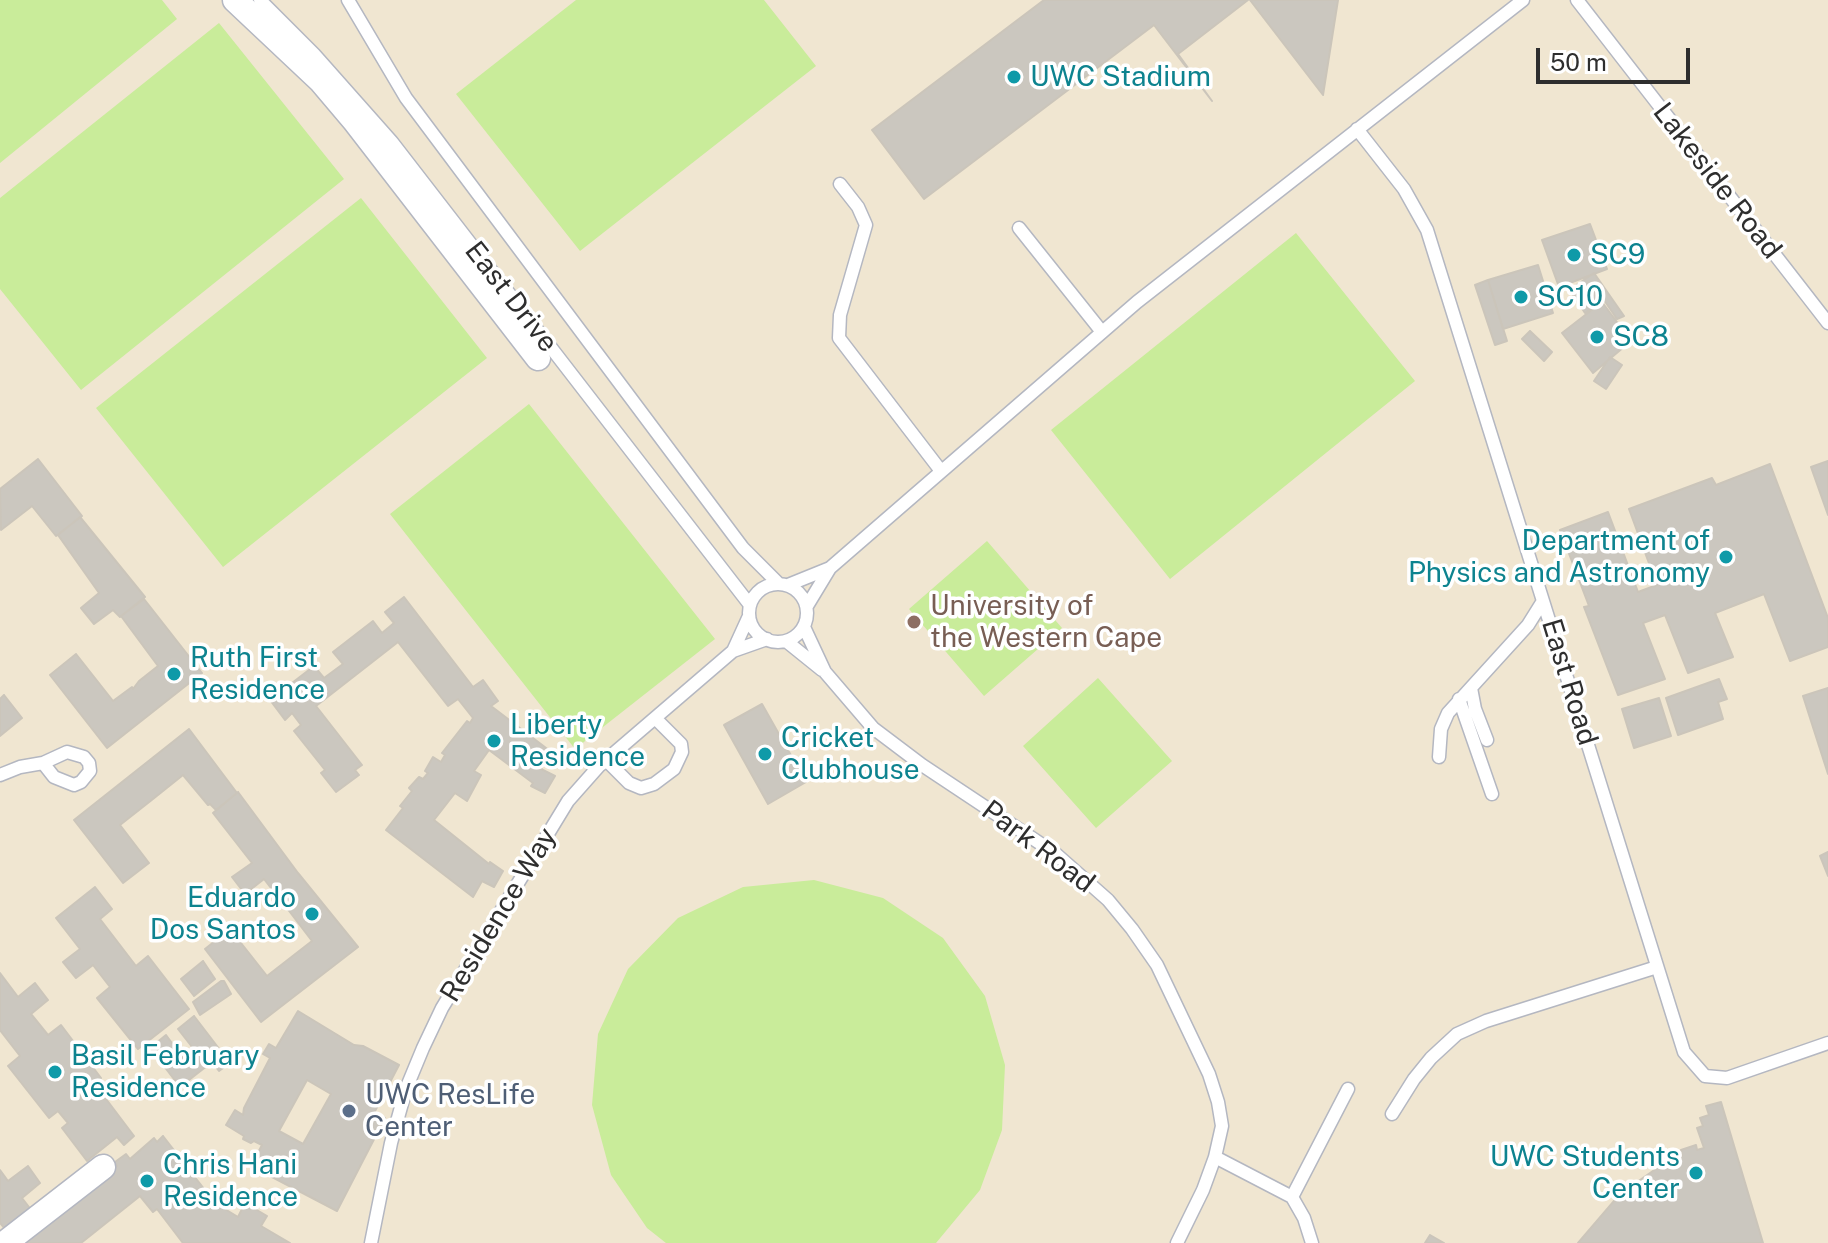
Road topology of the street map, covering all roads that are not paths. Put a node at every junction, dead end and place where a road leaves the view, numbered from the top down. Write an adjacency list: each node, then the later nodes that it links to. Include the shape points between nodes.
1 (235, 0): 11 (street, via 321,81)
2 (260, 0): 17 (lane, East Drive, via 392,142)
3 (348, 0): 14 (lane, East Drive, via 406,98 743,548)
4 (1523, 0): 6 (lane)
5 (1577, 0): 9 (lane, Lakeside Road)
6 (1357, 129): 10 (lane); 15 (lane, East Road, via 1404,189 1427,230)
7 (840, 184): 12 (lane, via 866,225 840,315 839,338)
8 (1019, 228): 10 (lane)
9 (1828, 323)
10 (1102, 332): 12 (lane)
11 (538, 358)
12 (941, 471): 13 (lane)
13 (830, 568): 14 (lane); 16 (lane)
14 (783, 584): 16 (lane, via 796,590); 17 (lane, via 760,589)
15 (1543, 601): 23 (lane); 32 (lane, East Road)
16 (807, 606): 18 (lane)
17 (749, 611): 19 (lane, via 756,632); 21 (lane, Residence Way)
18 (804, 627): 20 (lane); 22 (lane, Park Road)
19 (767, 639): 20 (lane); 21 (lane, Residence Way)
20 (786, 641): 22 (lane, Park Road)
21 (733, 651): 25 (lane, Residence Way)
22 (825, 672): 36 (lane, Park Road, via 873,728 1056,854 1132,929 1157,965 1209,1074 1222,1126)
23 (1471, 688): 24 (lane); 26 (lane)
24 (1459, 699): 27 (lane, via 1443,721); 31 (lane)
25 (655, 718): 28 (lane, Residence Way); 28 (lane, via 681,744 674,769 641,788)
26 (1487, 740)
27 (1439, 757)
28 (606, 760): 40 (lane, Residence Way, via 568,801 442,1008 406,1089)
29 (43, 763): 30 (lane)
30 (0, 775)
31 (1492, 794)
32 (1657, 967): 33 (lane, East Road, via 1684,1052 1705,1076 1727,1078); 35 (lane, via 1457,1034 1431,1058)
33 (1828, 1043)
34 (1348, 1089): 38 (lane)
35 (1392, 1114)
36 (1215, 1157): 38 (lane); 41 (lane, Park Road)
37 (103, 1167): 39 (street)
38 (1292, 1197): 42 (lane)
39 (5, 1243)
40 (371, 1243)
41 (1177, 1243)
42 (1312, 1243)

